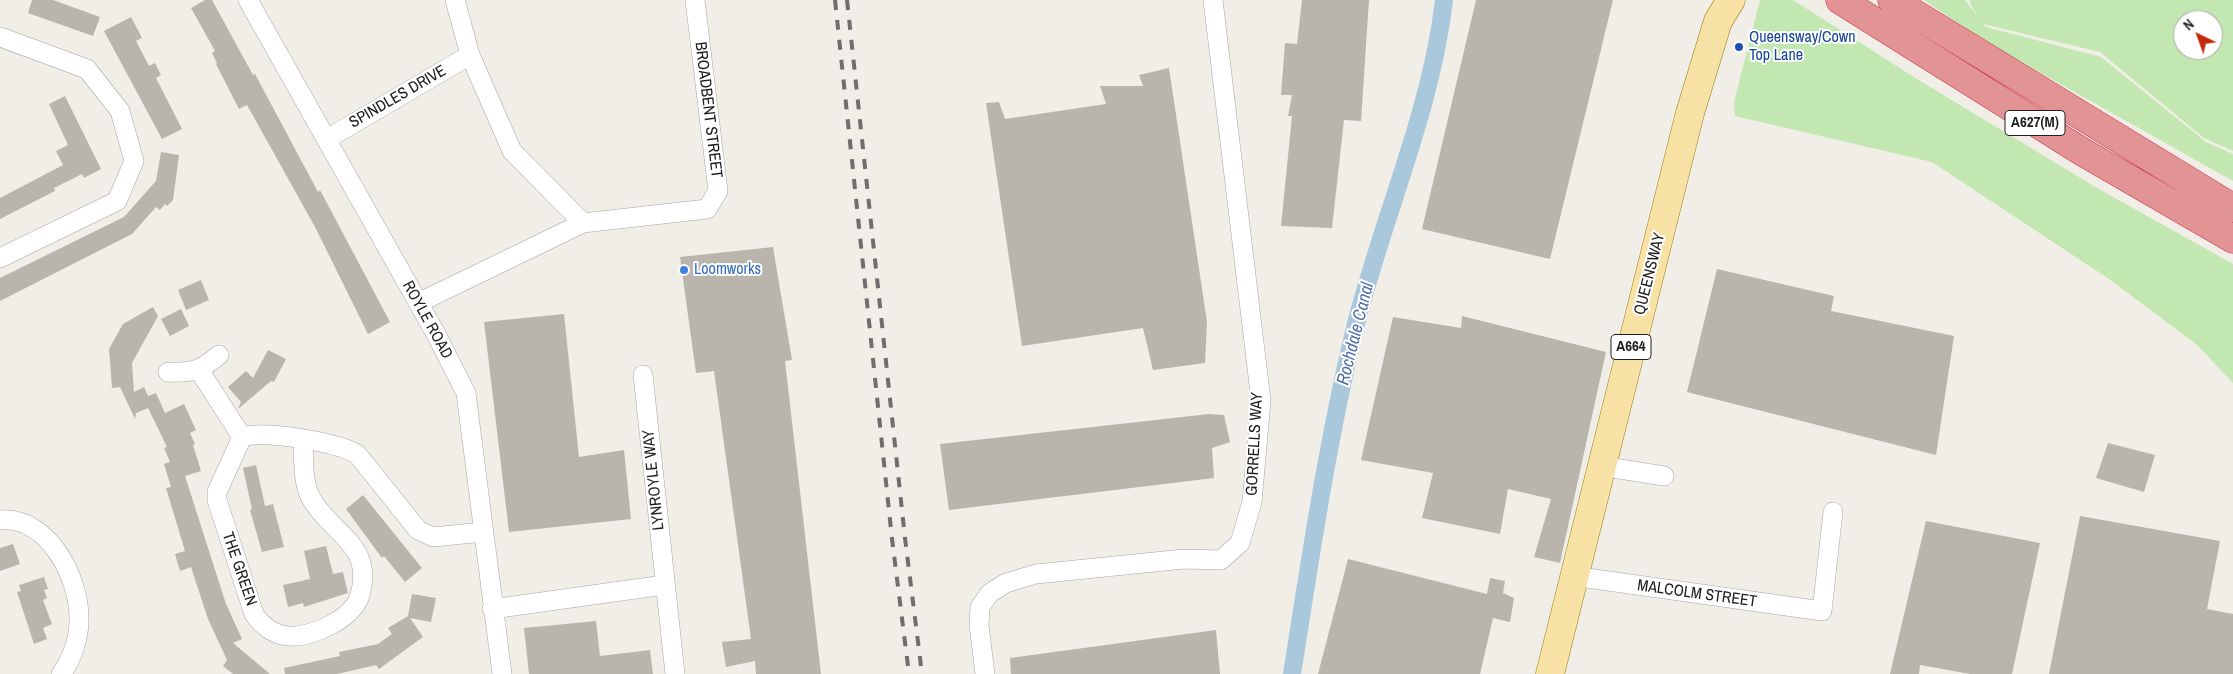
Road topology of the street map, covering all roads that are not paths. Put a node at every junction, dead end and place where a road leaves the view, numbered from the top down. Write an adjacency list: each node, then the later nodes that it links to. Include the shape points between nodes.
1 (248, 0): 10 (street, ROYLE ROAD)
2 (455, 0): 9 (street)
3 (695, 0): 12 (street, BROADBENT STREET, via 718,191 707,209)
4 (1213, 0): 33 (street, GORRELLS WAY, via 1261,401 1252,502 1240,543 1221,560 1184,559 1045,573 1006,583 990,593 980,607)
5 (1840, 0): 13 (highway, A627(M), via 2081,151)
6 (1892, 0): 11 (highway, A627(M))
7 (1722, 7): 22 (main road, QUEENSWAY / A664, via 1690,113)
8 (0, 36): 14 (street, via 88,69 120,111 134,161 117,201)
9 (470, 55): 10 (street, SPINDLES DRIVE); 12 (street, via 512,151)
10 (327, 139): 15 (street, ROYLE ROAD)
11 (2233, 208)
12 (583, 223): 15 (street, BROADBENT STREET)
13 (2233, 239)
14 (0, 258)
15 (418, 302): 26 (street, ROYLE ROAD, via 466,394)
16 (219, 355): 17 (street)
17 (199, 370): 18 (street); 20 (street)
18 (168, 372)
19 (643, 375): 28 (street, LYNROYLE WAY)
20 (242, 437): 21 (street, via 261,434); 21 (street, THE GREEN, via 217,492 218,508 254,614 269,629 288,636 323,629 349,612 360,596 363,574 361,558 353,545 311,498)
21 (303, 440): 26 (street, via 342,447 357,454 418,530 426,535)
22 (1601, 466): 23 (street); 27 (main road, QUEENSWAY / A664)
23 (1664, 476)
24 (1833, 512): 27 (street, MALCOLM STREET, via 1822,611)
25 (0, 520): 30 (street, via 21,522 39,533 53,547 71,578 80,621 73,652)
26 (484, 532): 29 (street, ROYLE ROAD)
27 (1573, 576): 34 (main road, QUEENSWAY / A664)
28 (664, 585): 29 (street); 32 (street, LYNROYLE WAY)
29 (492, 609): 31 (street, ROYLE ROAD)
30 (63, 674)
31 (502, 674)
32 (676, 674)
33 (985, 674)
34 (1550, 674)

